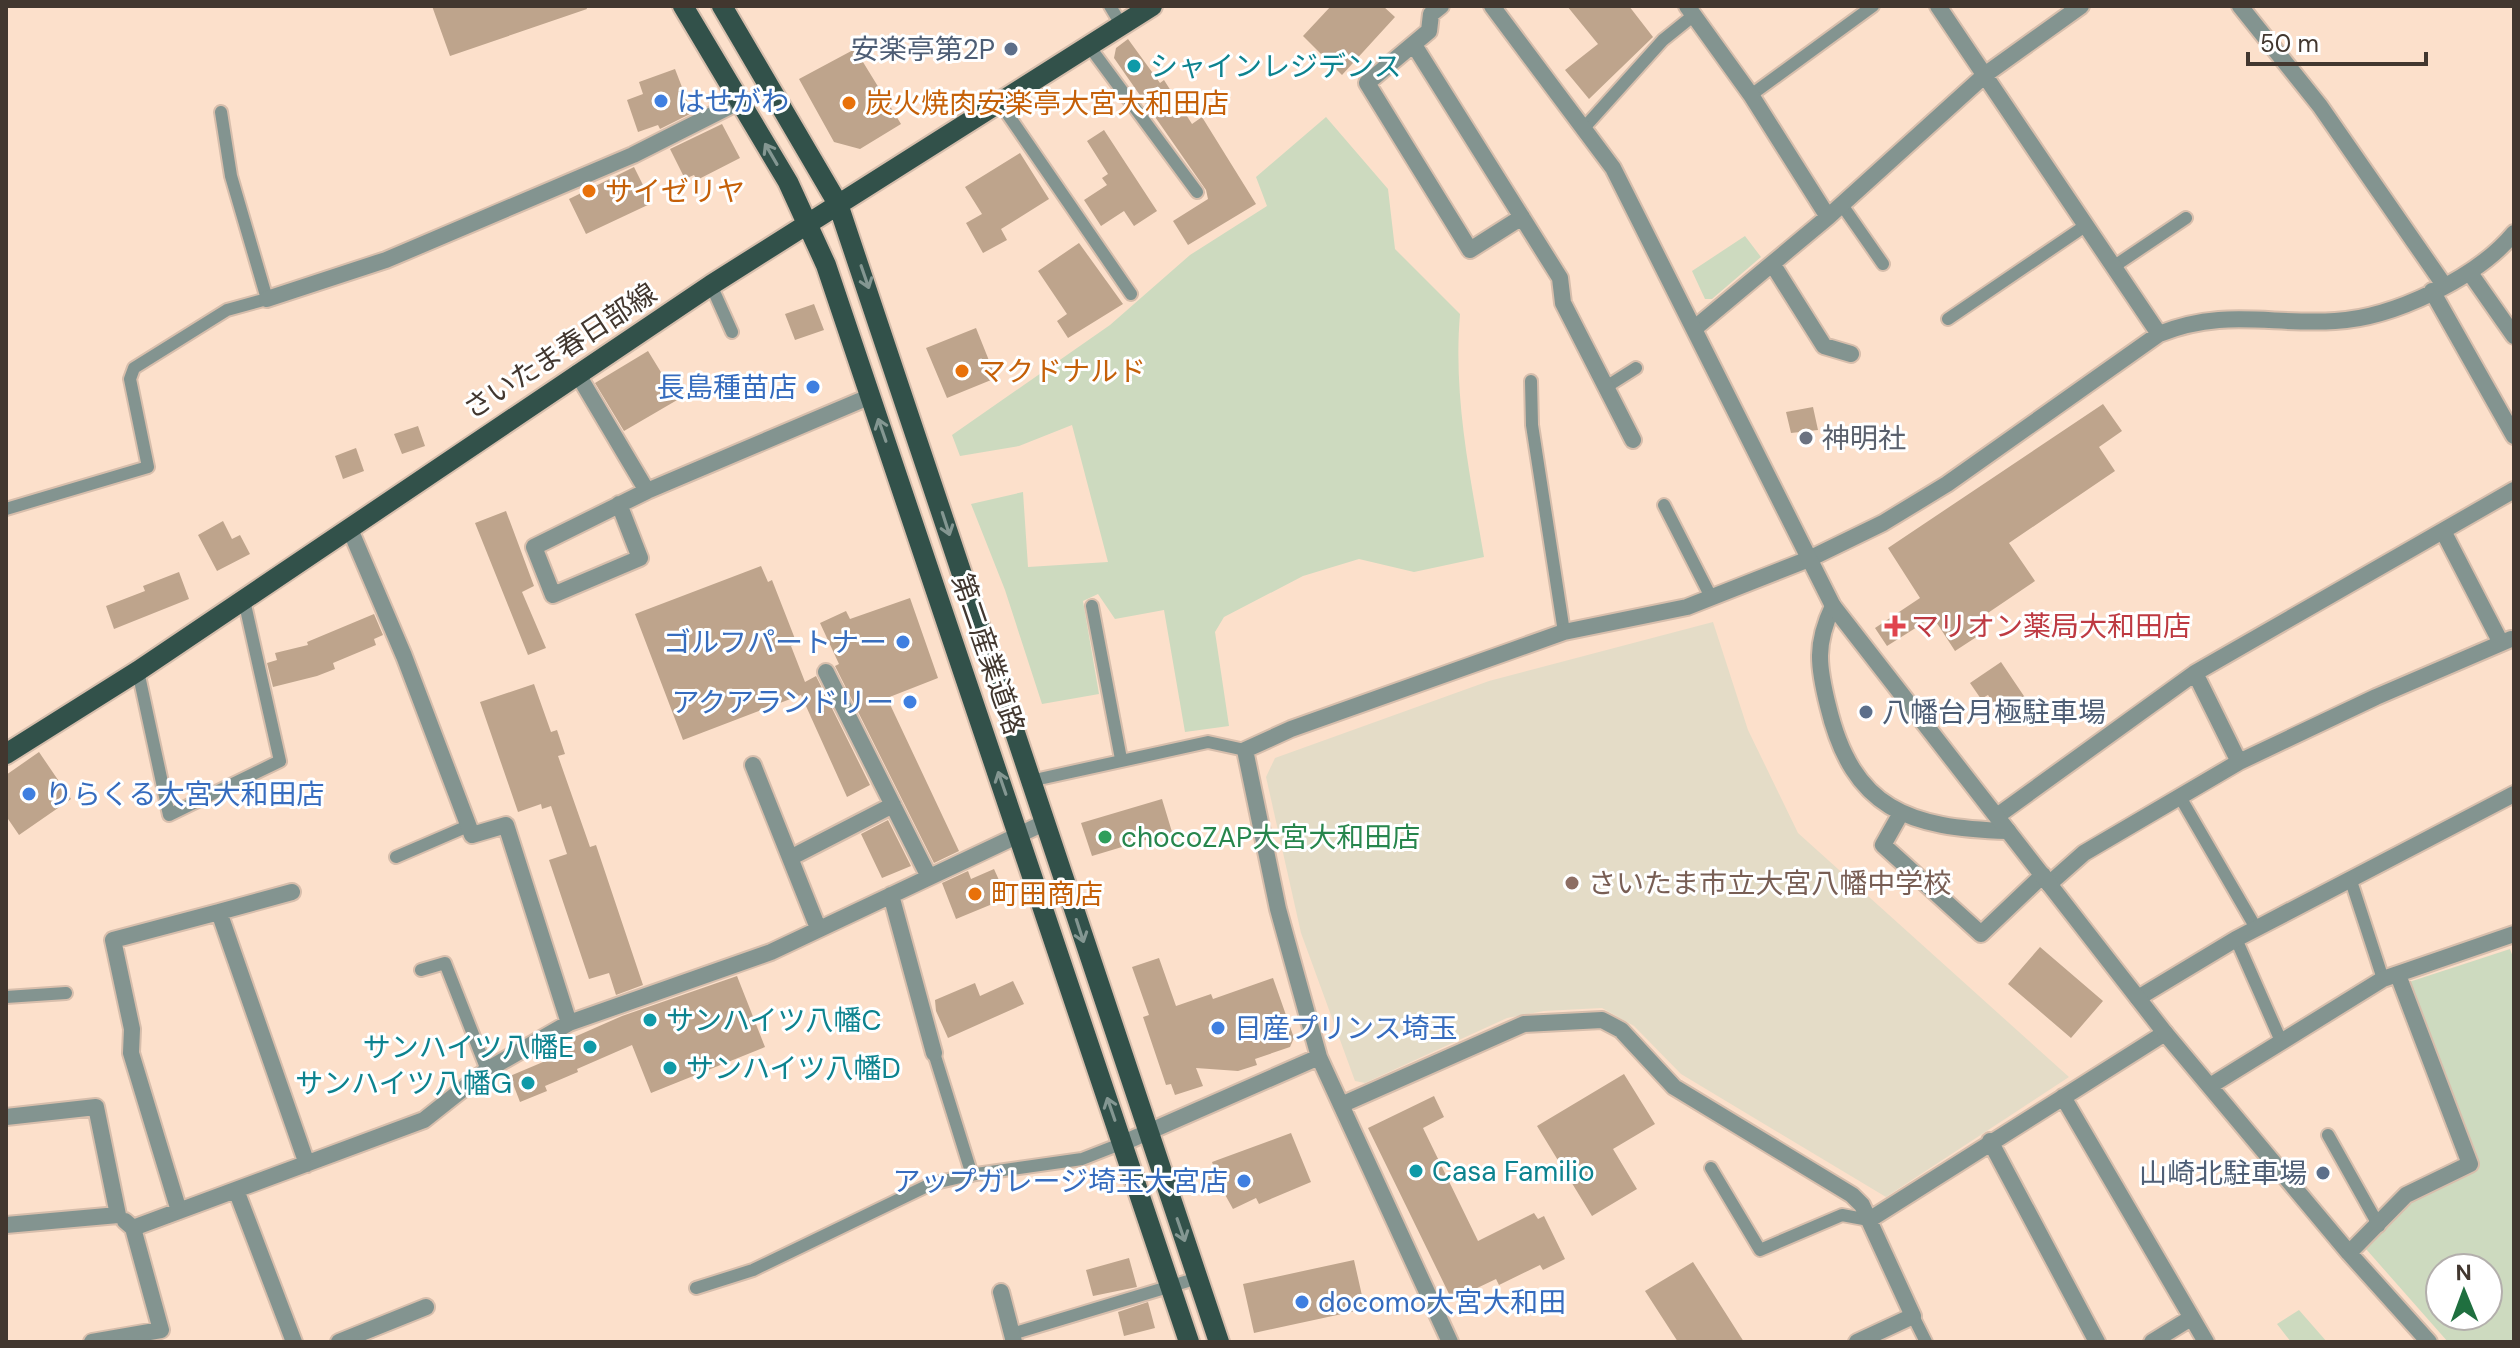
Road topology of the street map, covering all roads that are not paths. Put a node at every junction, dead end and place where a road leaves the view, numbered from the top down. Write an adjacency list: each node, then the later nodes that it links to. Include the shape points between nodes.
1 (683, 6): 17 (main road, 第二産業道路)
2 (722, 6): 22 (main road, 第二産業道路)
3 (1110, 6): 12 (lane)
4 (1152, 6): 12 (main road, さいたま春日部線)
5 (1441, 6): 13 (street, via 1431,14 1429,31)
6 (1492, 6): 20 (street)
7 (1873, 6): 16 (lane)
8 (1938, 6): 15 (street)
9 (2081, 6): 15 (street)
10 (2240, 6): 35 (street, via 2320,106)
11 (1691, 11): 16 (street); 20 (lane)
12 (1122, 26): 14 (main road, さいたま春日部線)
13 (1414, 45): 24 (street); 24 (street, via 1367,83 1470,250)
14 (1089, 46): 18 (main road, さいたま春日部線); 21 (lane)
15 (1986, 74): 23 (street); 28 (street)
16 (1751, 95): 25 (street)
17 (740, 101): 27 (main road, 第二産業道路, one-way to 17); 37 (street, via 633,155 386,260)
18 (1000, 103): 22 (main road, さいたま春日部線); 36 (lane)
19 (221, 112): 37 (lane, via 231,176)
20 (1583, 129): 39 (street, via 1613,168)
21 (1197, 192)
22 (838, 204): 27 (main road, さいたま春日部線); 73 (main road, 第二産業道路, one-way to 73)
23 (1842, 205): 25 (street); 30 (lane)
24 (1522, 217): 47 (street, via 1560,278 1563,303)
25 (1828, 217): 31 (street)
26 (2186, 218): 32 (lane)
27 (809, 223): 34 (main road, さいたま春日部線); 48 (main road, 第二産業道路)
28 (2085, 226): 32 (street); 38 (lane)
29 (2514, 233): 33 (street, via 2497,254)
30 (1883, 264)
31 (1773, 265): 39 (street); 43 (street, via 1824,346)
32 (2113, 267): 41 (street)
33 (2470, 273): 35 (street); 42 (street)
34 (711, 285): 40 (lane); 45 (main road, さいたま春日部線)
35 (2438, 288): 41 (street, via 2389,309 2335,321 2238,317 2191,322); 49 (street)
36 (1131, 294)
37 (267, 299): 55 (lane, via 227,310 134,368 130,379 148,467)
38 (1948, 319)
39 (1695, 328): 58 (street)
40 (732, 332)
41 (2159, 334): 58 (street, via 1947,484)
42 (2514, 336)
43 (1851, 354)
44 (1636, 368): 47 (lane)
45 (577, 373): 52 (street); 56 (main road, さいたま春日部線)
46 (1531, 381): 63 (lane, via 1532,425)
47 (1606, 387): 50 (street)
48 (871, 396): 52 (street); 82 (main road, 第二産業道路, one-way to 48)
49 (2514, 436)
50 (1633, 440)
51 (2514, 490): 57 (street)
52 (647, 491): 53 (street)
53 (619, 504): 53 (street, via 534,547 553,595 640,558)
54 (1664, 505): 59 (lane)
55 (6, 509)
56 (349, 527): 60 (main road, さいたま春日部線); 80 (street)
57 (2443, 531): 64 (street); 67 (street)
58 (1809, 559): 59 (street); 62 (street)
59 (1711, 597): 63 (street, via 1687,607)
60 (244, 600): 65 (main road, さいたま春日部線); 65 (lane, via 280,761 169,815)
61 (1092, 606): 70 (lane)
62 (1833, 606): 77 (street, via 1820,633 1820,677 1837,745 1859,778); 78 (street)
63 (1564, 632): 68 (street)
64 (2510, 642): 71 (street)
65 (138, 671): 69 (main road, さいたま春日部線)
66 (826, 672): 76 (street)
67 (2195, 673): 71 (street); 78 (street)
68 (1245, 750): 70 (lane, via 1208,742); 104 (street, via 1278,909)
69 (6, 754)
70 (1121, 759): 73 (lane)
71 (2239, 762): 75 (street)
72 (753, 765): 84 (street)
73 (1030, 781): 79 (main road, 第二産業道路)
74 (2514, 794): 86 (street)
75 (2180, 797): 87 (street); 92 (lane)
76 (893, 805): 84 (street); 85 (street)
77 (1901, 813): 81 (street, via 1951,829); 87 (street, via 1883,845 1981,934)
78 (1997, 816): 81 (street)
79 (1044, 823): 82 (street); 110 (main road, 第二産業道路, one-way to 110)
80 (468, 826): 83 (lane); 100 (street, via 472,835 506,825)
81 (2008, 831): 87 (street)
82 (1019, 833): 85 (street); 113 (main road, 第二産業道路, one-way to 82)
83 (396, 857)
84 (790, 858): 91 (street)
85 (929, 877): 89 (street)
86 (2350, 878): 92 (street); 96 (lane)
87 (2046, 880): 99 (street)
88 (292, 892): 90 (street)
89 (891, 895): 91 (street); 103 (street)
90 (219, 912): 114 (street); 118 (street, via 113,940 132,1029 131,1053)
91 (818, 928): 100 (street, via 771,952)
92 (2256, 928): 94 (street)
93 (2514, 934): 96 (street)
94 (2236, 939): 99 (street); 102 (lane)
95 (421, 970): 105 (lane, via 445,963)
96 (2391, 977): 102 (street); 122 (street, via 2470,1164 2406,1195)
97 (66, 993): 98 (lane)
98 (6, 997)
99 (2138, 998): 101 (street)
100 (569, 1023): 105 (street)
101 (2165, 1033): 106 (street); 107 (street)
102 (2281, 1041): 106 (street)
103 (934, 1053): 116 (lane)
104 (1319, 1057): 108 (street); 110 (street)
105 (487, 1070): 114 (street, via 424,1120)
106 (2210, 1086): 124 (street)
107 (2063, 1097): 112 (street); 131 (street)
108 (1341, 1105): 120 (street, via 1524,1024 1602,1020 1621,1030 1674,1087 1852,1195); 138 (street)
109 (6, 1117): 119 (street, via 96,1107)
110 (1148, 1134): 113 (street); 125 (main road, 第二産業道路, one-way to 125)
111 (2328, 1135): 122 (lane)
112 (1990, 1141): 120 (street); 141 (street)
113 (1123, 1143): 116 (lane, via 1082,1159); 126 (main road, 第二産業道路)
114 (307, 1164): 117 (street)
115 (1711, 1168): 120 (lane, via 1760,1250 1842,1215)
116 (972, 1175): 127 (lane, via 931,1184 753,1270)
117 (236, 1190): 118 (street); 134 (street)
118 (179, 1211): 123 (street)
119 (118, 1215): 121 (street); 123 (street)
120 (1869, 1220): 130 (street)
121 (6, 1225)
122 (2379, 1226): 124 (street)
123 (133, 1228): 133 (street, via 161,1330)
124 (2349, 1253): 144 (street)
125 (1198, 1278): 126 (lane); 137 (main road, 第二産業道路)
126 (1170, 1286): 132 (lane); 136 (main road, 第二産業道路)
127 (696, 1288)
128 (1001, 1292): 132 (street)
129 (426, 1307): 135 (street)
130 (1913, 1316): 139 (street); 140 (lane)
131 (2191, 1318): 142 (street); 143 (street)
132 (1013, 1338)
133 (92, 1342)
134 (294, 1342)
135 (339, 1342)
136 (1189, 1342)
137 (1219, 1342)
138 (1450, 1342)
139 (1857, 1342)
140 (1926, 1342)
141 (2097, 1342)
142 (2152, 1342)
143 (2206, 1342)
144 (2429, 1342)

